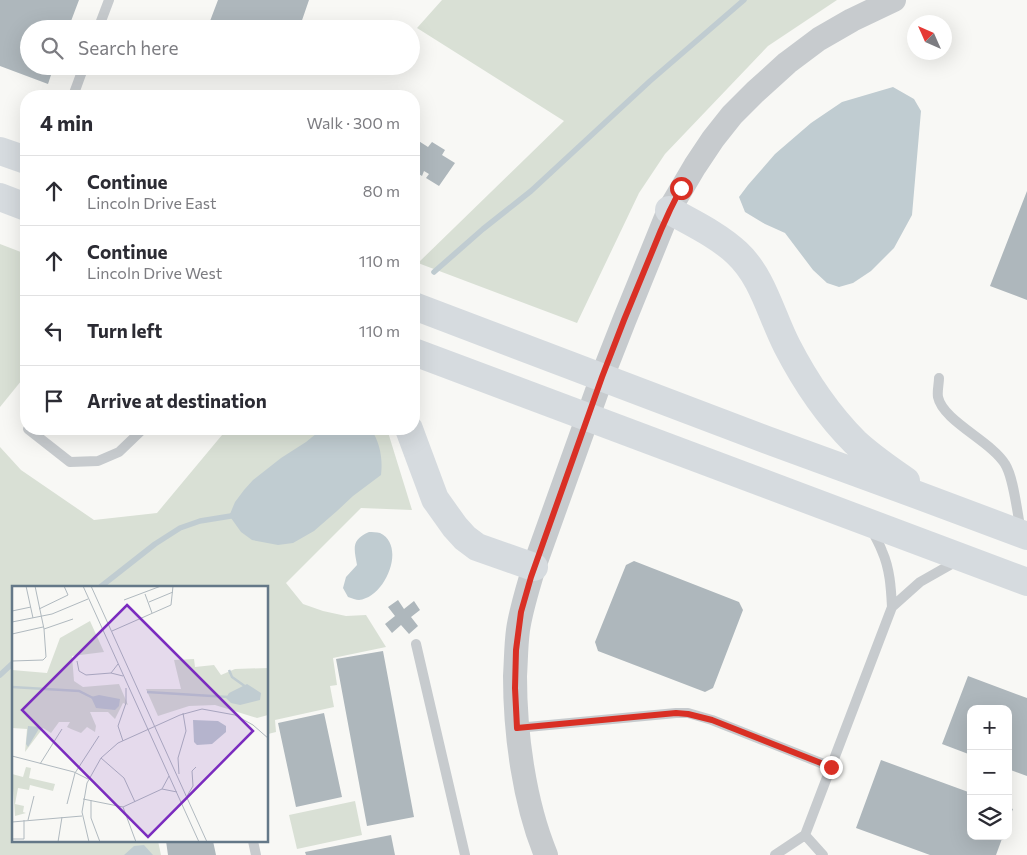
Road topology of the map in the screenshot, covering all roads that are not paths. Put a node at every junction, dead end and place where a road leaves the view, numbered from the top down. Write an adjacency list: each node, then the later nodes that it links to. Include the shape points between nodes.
1 (109, 0): 3 (lane)
2 (894, 0): 10 (street, via 819,39 755,92 713,139)
3 (101, 20)
4 (81, 75): 5 (lane)
5 (75, 90)
6 (0, 150): 7 (highway)
7 (20, 158)
8 (0, 197): 9 (highway)
9 (20, 205)
10 (670, 210): 13 (street); 19 (highway, via 720,239 752,269 805,380 855,442 886,468)
11 (420, 308): 13 (highway)
12 (420, 354): 15 (highway)
13 (602, 377): 15 (street); 19 (highway)
14 (939, 378): 21 (lane, via 938,397 943,408 1006,465)
15 (588, 418): 20 (highway); 23 (street)
16 (36, 435): 17 (lane, via 70,462 98,461 119,452)
17 (137, 435)
18 (412, 435): 23 (highway, via 435,499 460,533 485,551)
19 (955, 509): 21 (highway)
20 (867, 521): 22 (highway); 25 (lane, via 887,566)
21 (1024, 535)
22 (963, 558): 24 (highway); 25 (lane, via 920,582)
23 (534, 567): 27 (street, via 517,637)
24 (1027, 582)
25 (892, 607): 28 (lane)
26 (416, 644): 32 (lane)
27 (517, 728): 28 (lane, via 688,714 712,720); 33 (street, via 531,808)
28 (831, 767): 29 (lane)
29 (805, 835): 34 (lane); 35 (lane)
30 (253, 842): 31 (lane)
31 (256, 855)
32 (465, 855)
33 (546, 855)
34 (775, 855)
35 (823, 855)

